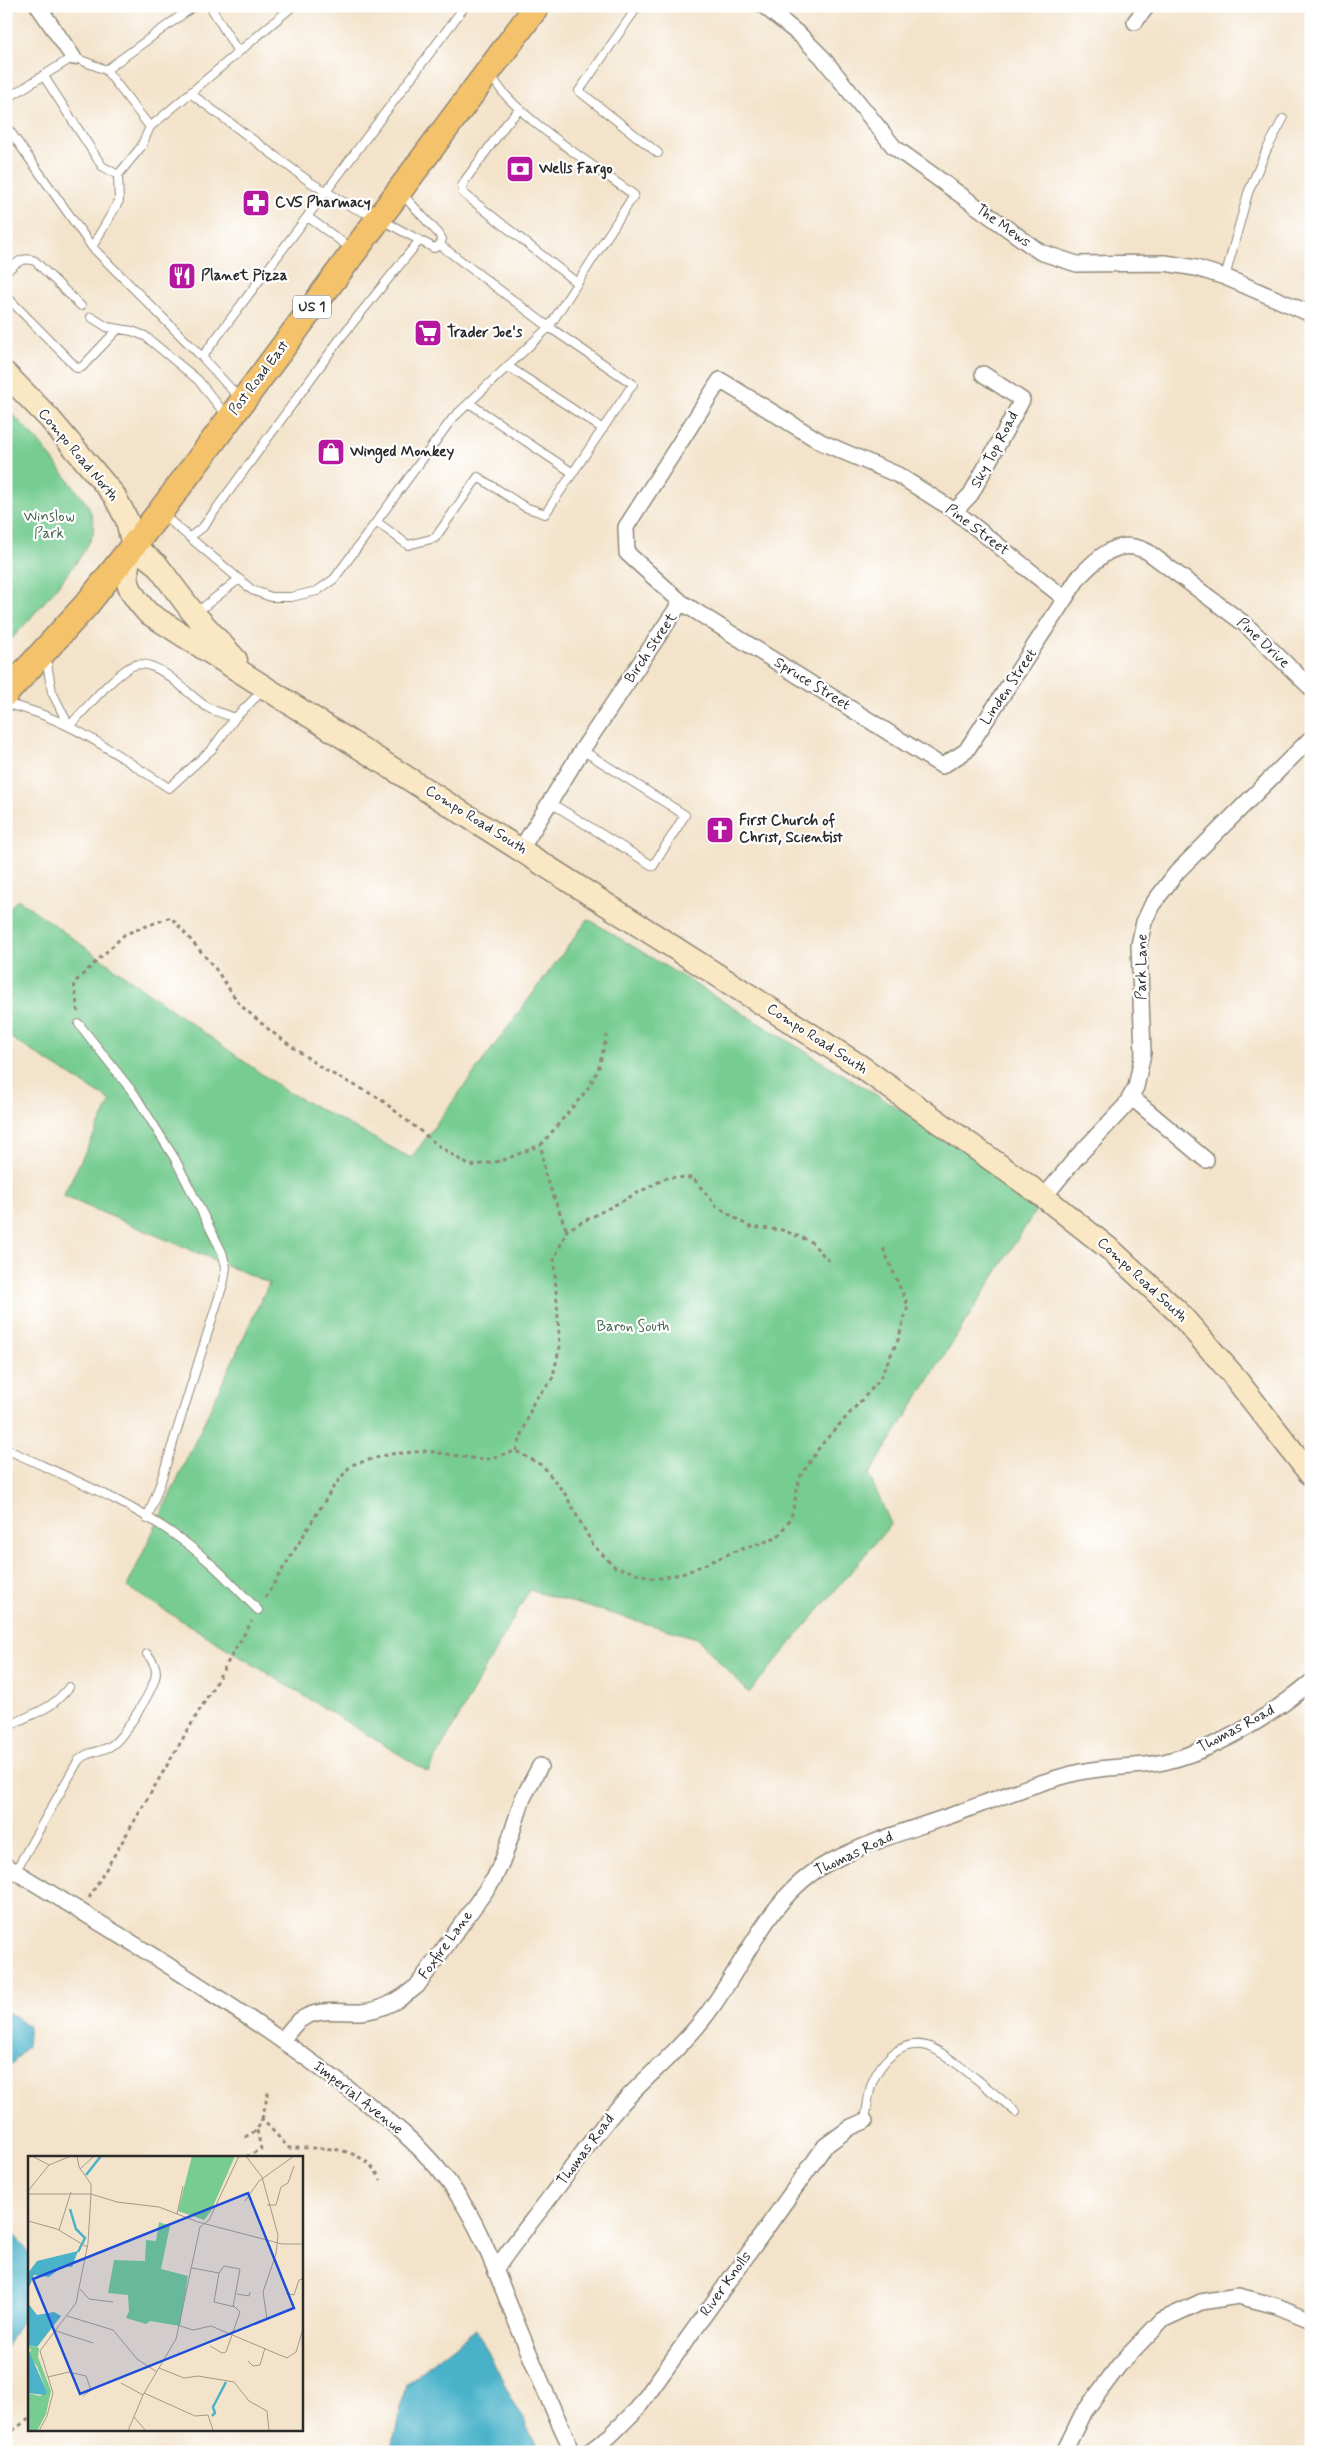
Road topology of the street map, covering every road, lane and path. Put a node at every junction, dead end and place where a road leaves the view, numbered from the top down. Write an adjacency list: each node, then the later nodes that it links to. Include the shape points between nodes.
1 (38, 6): 12 (street)
2 (194, 6): 14 (lane)
3 (210, 6): 11 (lane)
4 (293, 6): 11 (lane)
5 (465, 6): 25 (lane)
6 (537, 6): 13 (main road, Post Road East / US 1)
7 (638, 6): 22 (lane, via 579,91)
8 (764, 6): 33 (street, The Mews, via 822,57 894,147 1040,252 1077,264 1164,263)
9 (1147, 6): 10 (street)
10 (1135, 22)
11 (238, 52): 16 (lane)
12 (73, 57): 14 (lane); 15 (lane)
13 (490, 68): 18 (lane, via 500,91); 24 (main road, Post Road East / US 1)
14 (106, 70): 21 (lane)
15 (43, 75): 17 (lane, via 11,96); 23 (lane, via 102,166)
16 (190, 93): 21 (lane); 25 (lane)
17 (6, 106)
18 (519, 110): 34 (lane, via 466,179 463,193); 34 (lane, via 634,195)
19 (1283, 119): 33 (lane, via 1248,193)
20 (6, 122): 30 (lane)
21 (150, 127): 23 (lane, via 141,147)
22 (658, 153)
23 (118, 176): 30 (lane, via 118,201)
24 (399, 190): 27 (main road, Post Road East / US 1); 29 (lane, via 439,234 442,239)
25 (327, 192): 26 (lane); 27 (lane)
26 (309, 218): 31 (lane); 41 (lane)
27 (378, 218): 28 (lane); 31 (main road, Post Road East / US 1)
28 (419, 241): 29 (lane, via 434,248); 53 (lane, via 342,336 203,527)
29 (440, 245): 39 (lane)
30 (92, 247): 41 (lane)
31 (354, 250): 47 (main road, Post Road East / US 1)
32 (6, 272): 36 (lane, via 20,260 35,261)
33 (1225, 277): 37 (street, The Mews)
34 (577, 283): 39 (lane)
35 (6, 296): 40 (lane, via 77,368 82,367)
36 (81, 306)
37 (1311, 314)
38 (91, 317): 40 (lane, via 107,328)
39 (549, 327): 42 (lane); 48 (lane, via 634,384)
40 (117, 330): 47 (lane, via 146,336)
41 (202, 357): 47 (lane)
42 (509, 367): 46 (lane); 48 (lane)
43 (6, 374): 54 (main road, Compo Road North, via 49,418 114,495 127,520)
44 (983, 374): 50 (street, Sky Top Road, via 1022,400 971,494)
45 (720, 380): 50 (street, Pine Street, via 821,442 898,475); 57 (street, Birch Street, via 626,527 627,553)
46 (469, 403): 49 (lane); 52 (lane, via 452,419)
47 (236, 410): 51 (main road, Post Road East / US 1)
48 (604, 429): 49 (lane)
49 (573, 473): 52 (lane, via 545,514 525,507 478,477 435,538 408,545)
50 (955, 511): 56 (street, Pine Street)
51 (160, 512): 53 (lane); 54 (main road, Post Road East / US 1)
52 (377, 522): 55 (lane, via 334,578 317,591 291,597 271,597 252,590)
53 (190, 537): 55 (lane)
54 (133, 546): 58 (main road, Compo Road South, via 157,565); 59 (main road, Post Road East / US 1); 60 (main road, Compo Road South, via 126,576 138,602 189,640)
55 (239, 579): 58 (lane)
56 (1064, 598): 61 (street, Pine Drive, via 1099,557 1112,550 1137,546 1246,625); 68 (street, Linden Street, via 966,751)
57 (681, 602): 67 (street, Birch Street); 68 (street, Spruce Street)
58 (194, 614): 60 (main road, Compo Road South)
59 (44, 652): 62 (main road, Post Road East / US 1); 65 (lane, via 52,692)
60 (262, 684): 64 (lane); 70 (main road, Compo Road South)
61 (1311, 688)
62 (6, 693)
63 (6, 704): 65 (lane, via 33,709)
64 (235, 718): 65 (lane, via 208,708 162,672 139,664 118,676); 65 (lane, via 212,749 170,788)
65 (69, 726)
66 (1311, 738): 73 (street, Park Lane, via 1177,872 1152,905 1139,945 1143,1053)
67 (582, 750): 69 (street, Birch Street); 69 (lane, via 685,815 654,866)
68 (942, 766)
69 (550, 803): 70 (street, Birch Street)
70 (521, 849): 76 (main road, Compo Road South, via 857,1064)
71 (79, 1024): 74 (path, via 74,983 125,934 171,917 215,968 240,1004 272,1032 323,1069 379,1098 439,1146 470,1166 501,1161); 83 (lane, via 136,1095 175,1159 222,1252 226,1268)
72 (606, 1035): 74 (path, via 598,1070 588,1090)
73 (1131, 1097): 75 (street); 76 (street, Park Lane)
74 (541, 1145): 77 (path, via 545,1174)
75 (1206, 1160)
76 (1044, 1197): 82 (main road, Compo Road South, via 1112,1251 1178,1312 1232,1374)
77 (566, 1230): 79 (path, via 668,1177 693,1178 718,1207 750,1227 782,1230 810,1241); 81 (path, via 554,1260 560,1346 552,1380 534,1401)
78 (883, 1248): 81 (path, via 908,1306 898,1340 878,1382 821,1445 800,1477 790,1518 777,1538 733,1552 685,1573 656,1579 615,1566 593,1545 565,1494 543,1466)
79 (829, 1262)
80 (6, 1449): 83 (lane, via 115,1500)
81 (516, 1451): 84 (path, via 484,1460 427,1452 390,1454 351,1465 332,1489)
82 (1311, 1475)
83 (147, 1519): 84 (lane, via 178,1537 211,1563)
84 (258, 1610): 91 (path)
85 (146, 1654): 90 (lane, via 155,1664 156,1677 122,1737 112,1746 88,1753 78,1761)
86 (1311, 1682): 101 (street, Thomas Road, via 1259,1719 1200,1749 1163,1762 1082,1771 1042,1782 872,1843 810,1874 773,1913 705,2018 607,2120)
87 (68, 1687): 88 (lane, via 50,1708)
88 (6, 1728)
89 (540, 1766): 92 (street, Foxfire Lane, via 523,1798 494,1879 417,1986 382,2008 361,2012 318,2011 299,2020)
90 (10, 1869): 91 (street, Imperial Avenue)
91 (81, 1911): 92 (street, Imperial Avenue)
92 (282, 2041): 101 (street, Imperial Avenue, via 384,2118 429,2158 471,2215)
93 (269, 2090): 95 (path)
94 (1016, 2112): 96 (lane, via 942,2054 927,2046 907,2045 894,2052 881,2066 872,2084)
95 (262, 2120): 97 (path); 100 (path, via 289,2148 329,2148 361,2156)
96 (865, 2121): 106 (street, River Knolls, via 825,2146 638,2408)
97 (257, 2130): 98 (path); 99 (path, via 261,2149)
98 (245, 2137)
99 (248, 2156)
100 (380, 2180)
101 (496, 2269): 105 (street, Imperial Avenue, via 534,2368)
102 (1311, 2320): 107 (street, via 1277,2306 1238,2296 1201,2302 1162,2320 1120,2364 1082,2415)
103 (28, 2420): 104 (path)
104 (6, 2435)
105 (573, 2452)
106 (589, 2452)
107 (1064, 2452)

